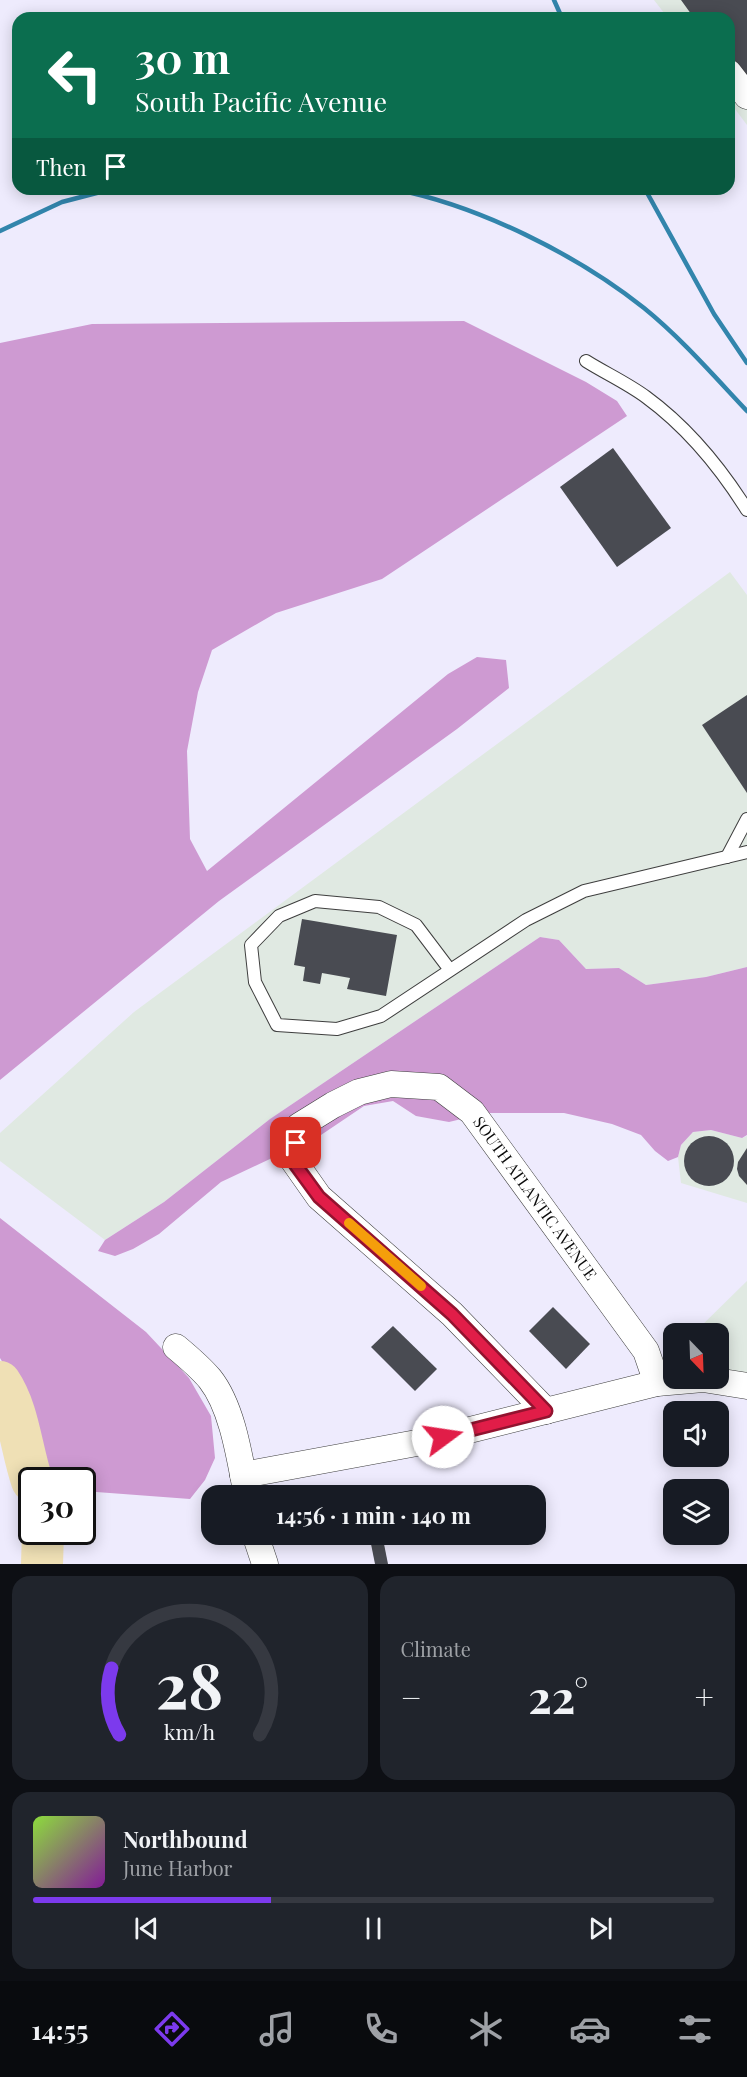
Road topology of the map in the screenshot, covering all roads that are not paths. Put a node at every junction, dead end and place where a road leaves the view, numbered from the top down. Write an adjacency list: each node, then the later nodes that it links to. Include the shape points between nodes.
1 (735, 81): 2 (street)
2 (747, 96)
3 (586, 361): 4 (lane, via 645,396 688,433 726,477)
4 (747, 510)
5 (747, 819): 7 (lane)
6 (747, 852): 7 (lane)
7 (727, 857): 8 (lane, via 584,891 526,920)
8 (450, 970): 8 (lane, via 381,1016 337,1029 277,1025 255,982 251,945 279,916 315,901 379,906 416,925)
9 (176, 1347): 13 (street, via 212,1381 228,1413)
10 (657, 1383): 11 (street, via 704,1379); 12 (street); 12 (street, SOUTH ATLANTIC AVENUE, via 646,1351 472,1112 439,1087 391,1084 359,1092 299,1126 292,1160 319,1197 452,1314)
11 (747, 1386)
12 (546, 1411): 13 (street)
13 (245, 1485)
14 (259, 1545): 15 (street)
15 (265, 1564)

